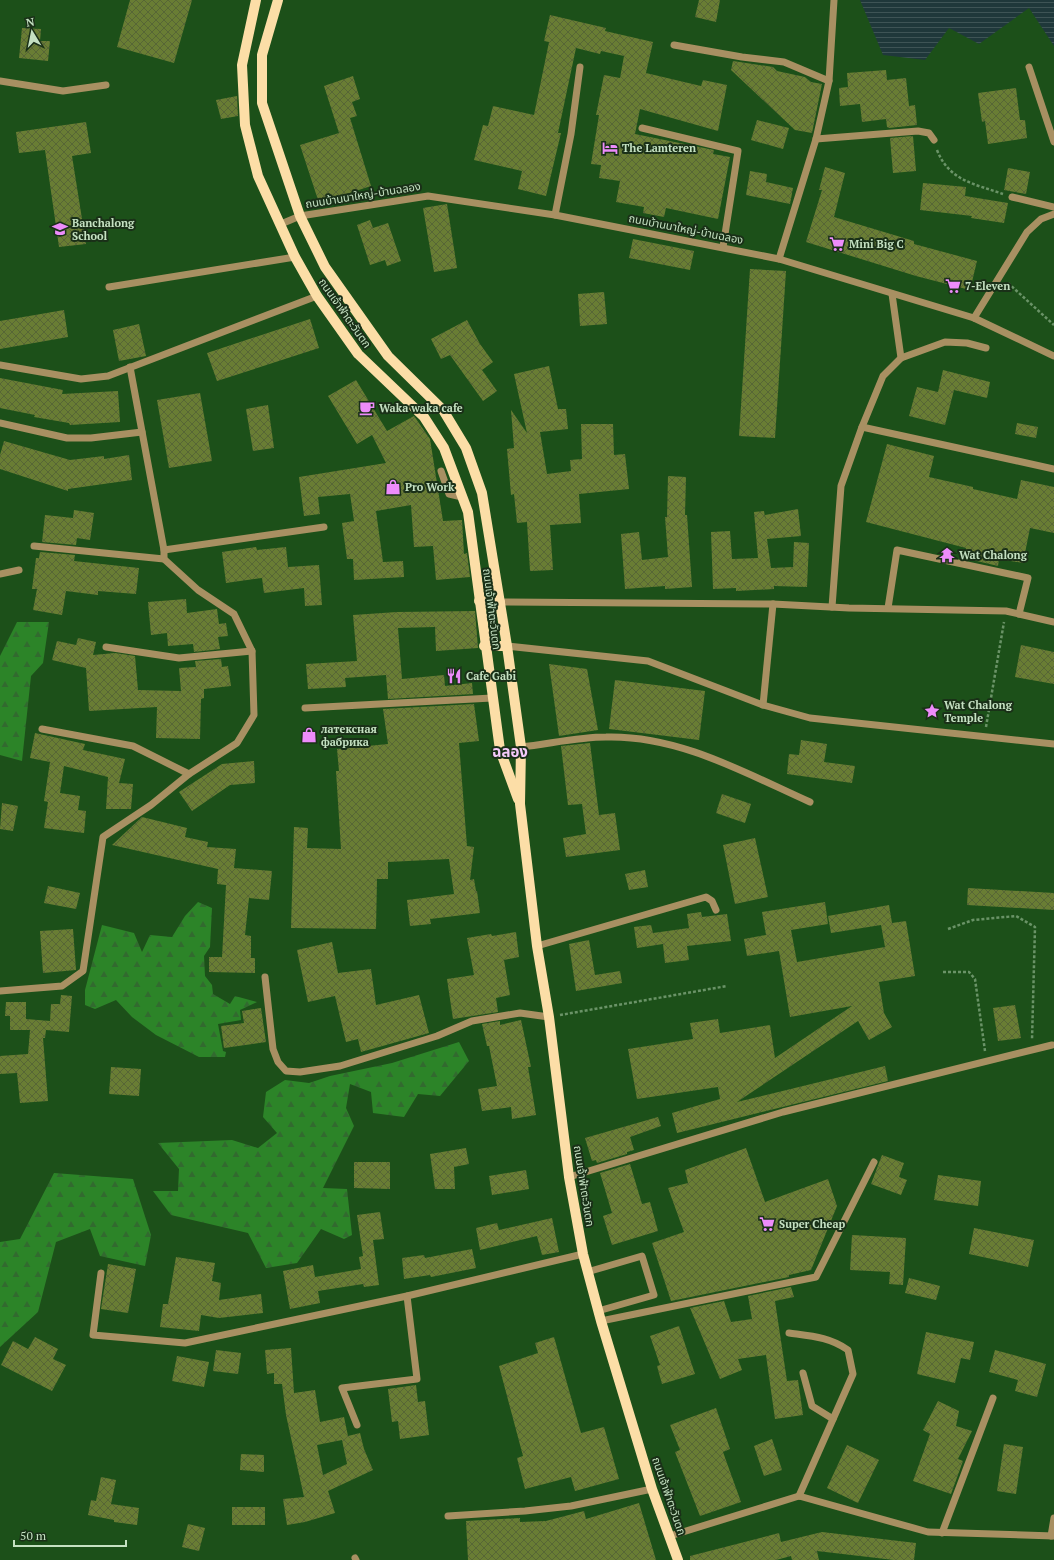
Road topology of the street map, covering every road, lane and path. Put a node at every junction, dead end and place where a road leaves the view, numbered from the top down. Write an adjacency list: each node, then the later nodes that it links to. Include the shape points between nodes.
1 (256, 0): 19 (main road, ถนนเจ้าฟ้าตะวันตก, via 242,65 246,125 258,176)
2 (278, 0): 18 (main road, ถนนเจ้าฟ้าตะวันตก, via 262,55 262,103)
3 (834, 0): 8 (street)
4 (674, 45): 8 (street, via 784,62)
5 (580, 67): 17 (street, via 571,134)
6 (1029, 67): 13 (street)
7 (0, 81): 9 (street, via 63,91)
8 (829, 81): 11 (street)
9 (106, 85)
10 (642, 128): 20 (street, via 738,151)
11 (816, 138): 12 (street, via 918,131 929,133); 22 (street)
12 (934, 140): 14 (path, via 942,162 955,176)
13 (1054, 142)
14 (1012, 197): 15 (street)
15 (1054, 208)
16 (1054, 214): 23 (street, via 1041,219 1027,232)
17 (555, 215): 18 (street, ถนนบ้านนาใหญ่-บ้านฉลอง, via 428,196); 20 (street, ถนนบ้านนาใหญ่-บ้านฉลอง)
18 (300, 216): 19 (street, ถนนบ้านนาใหญ่-บ้านฉลอง); 47 (main road, ถนนเจ้าฟ้าตะวันตก, via 325,267 383,350 443,410 466,448 482,493)
19 (281, 224): 21 (main road, ถนนเจ้าฟ้าตะวันตก)
20 (723, 247): 22 (street, ถนนบ้านนาใหญ่-บ้านฉลอง)
21 (295, 257): 24 (street); 26 (main road, ถนนเจ้าฟ้าตะวันตก)
22 (779, 259): 25 (street, ถนนบ้านนาใหญ่-บ้านฉลอง)
23 (1000, 276): 27 (street); 28 (path)
24 (109, 287)
25 (892, 294): 27 (street, ถนนบ้านนาใหญ่-บ้านฉลอง); 31 (street)
26 (317, 296): 33 (street); 39 (main road, ถนนเจ้าฟ้าตะวันตก, via 358,354 424,418 444,448)
27 (974, 318): 30 (street, ถนนบ้านนาใหญ่-บ้านฉลอง)
28 (1054, 325)
29 (986, 348): 31 (street, via 967,342 945,342)
30 (1054, 356)
31 (901, 358): 35 (street, via 883,376)
32 (0, 365): 33 (street, via 81,379 108,376)
33 (130, 367): 36 (street)
34 (0, 423): 36 (street, via 66,438)
35 (862, 428): 37 (street); 49 (street, via 841,486)
36 (142, 432): 42 (street)
37 (1054, 469)
38 (441, 471): 39 (street, via 449,494)
39 (462, 497): 46 (main road, ถนนเจ้าฟ้าตะวันตก, via 468,512)
40 (324, 527): 42 (street)
41 (34, 546): 43 (street)
42 (164, 550): 43 (street)
43 (164, 559): 57 (street, via 198,590 234,614)
44 (19, 570): 45 (street)
45 (0, 574)
46 (479, 602): 47 (main road); 54 (main road, ถนนเจ้าฟ้าตะวันตก)
47 (500, 602): 48 (street); 55 (main road, ถนนเจ้าฟ้าตะวันตก)
48 (773, 604): 49 (street); 59 (street)
49 (832, 607): 50 (street)
50 (888, 608): 51 (street); 52 (street, via 897,550 1028,578)
51 (1006, 611): 52 (street); 62 (path)
52 (1019, 614): 53 (street)
53 (1054, 622)
54 (484, 646): 55 (main road); 58 (main road, ถนนเจ้าฟ้าตะวันตก)
55 (507, 646): 59 (street, via 648,661); 64 (main road, ถนนเจ้าฟ้าตะวันตก)
56 (106, 647): 57 (street, via 179,658)
57 (252, 651): 65 (street, via 254,715 237,743)
58 (492, 698): 60 (street); 67 (main road, ถนนเจ้าฟ้าตะวันตก, via 500,750)
59 (763, 705): 62 (street, via 810,718)
60 (305, 708)
61 (42, 729): 65 (street, via 133,746)
62 (984, 737): 63 (street)
63 (1054, 744)
64 (521, 747): 66 (street, via 606,736 654,741 706,756); 67 (main road, ถนนเจ้าฟ้าตะวันตก)
65 (189, 774): 74 (street, via 151,805 103,836 83,971 62,986)
66 (810, 802)
67 (520, 804): 70 (main road, ถนนเจ้าฟ้าตะวันตก)
68 (716, 910): 70 (street, via 712,901 706,897)
69 (948, 928): 77 (path, via 973,920 1016,916 1035,927)
70 (537, 946): 75 (main road, ถนนเจ้าฟ้าตะวันตก)
71 (943, 972): 78 (path, via 969,972 976,978)
72 (264, 977): 75 (street, via 273,1049 278,1062 286,1071 300,1072 340,1066 437,1036 472,1021 520,1013)
73 (727, 986): 75 (path)
74 (0, 991)
75 (549, 1017): 80 (main road, ถนนเจ้าฟ้าตะวันตก)
76 (1052, 1045): 77 (street)
77 (1032, 1049): 78 (street)
78 (987, 1061): 80 (street, via 783,1112)
79 (874, 1162): 85 (street, via 816,1277)
80 (569, 1177): 81 (main road, ถนนเจ้าฟ้าตะวันตก)
81 (583, 1254): 82 (main road, ถนนเจ้าฟ้าตะวันตก); 84 (street)
82 (588, 1272): 85 (main road, ถนนเจ้าฟ้าตะวันตก); 85 (street, via 642,1256 654,1295)
83 (101, 1274): 84 (street, via 93,1335 185,1343)
84 (407, 1296): 90 (street, via 418,1379 342,1388)
85 (599, 1316): 91 (main road, ถนนเจ้าฟ้าตะวันตก)
86 (789, 1333): 89 (street, via 824,1338 848,1350 853,1374)
87 (803, 1373): 89 (street, via 812,1406)
88 (993, 1398): 95 (street)
89 (833, 1419): 92 (street)
90 (357, 1426)
91 (652, 1489): 93 (street, via 571,1506); 96 (main road, ถนนเจ้าฟ้าตะวันตก)
92 (799, 1496): 95 (street, via 928,1532); 96 (street)
93 (448, 1516)
94 (1054, 1518): 97 (street)
95 (942, 1533): 97 (street)
96 (670, 1536): 98 (main road, ถนนเจ้าฟ้าตะวันตก)
97 (1052, 1536)
98 (678, 1560)

